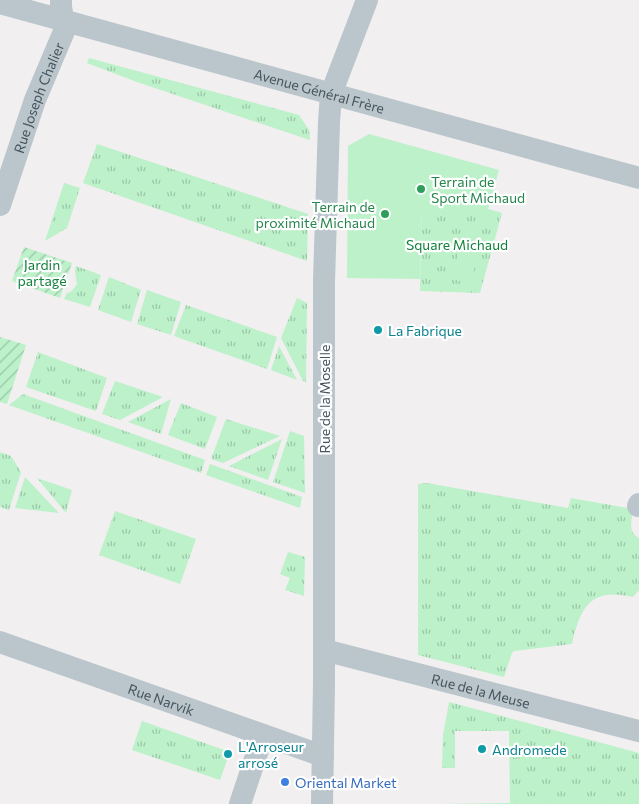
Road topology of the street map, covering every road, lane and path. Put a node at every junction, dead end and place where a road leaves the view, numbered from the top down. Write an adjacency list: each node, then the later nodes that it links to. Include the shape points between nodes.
1 (367, 0): 4 (street, Rue de la Moselle)
2 (0, 3): 3 (street, Avenue Général Frère)
3 (62, 10): 4 (street, Avenue Général Frère); 6 (street, Rue Joseph Chalier, via 65,30 35,100)
4 (331, 94): 5 (street, Avenue Général Frère); 8 (street, Rue de la Moselle, via 324,281)
5 (639, 178)
6 (0, 205)
7 (0, 642): 10 (street, Rue Narvik)
8 (324, 650): 9 (street, Rue de la Meuse); 11 (street, Rue de la Moselle)
9 (639, 731)
10 (263, 735): 11 (street, Rue Narvik); 12 (street)
11 (323, 756): 13 (street, Rue de la Moselle)
12 (240, 804)
13 (322, 804)

